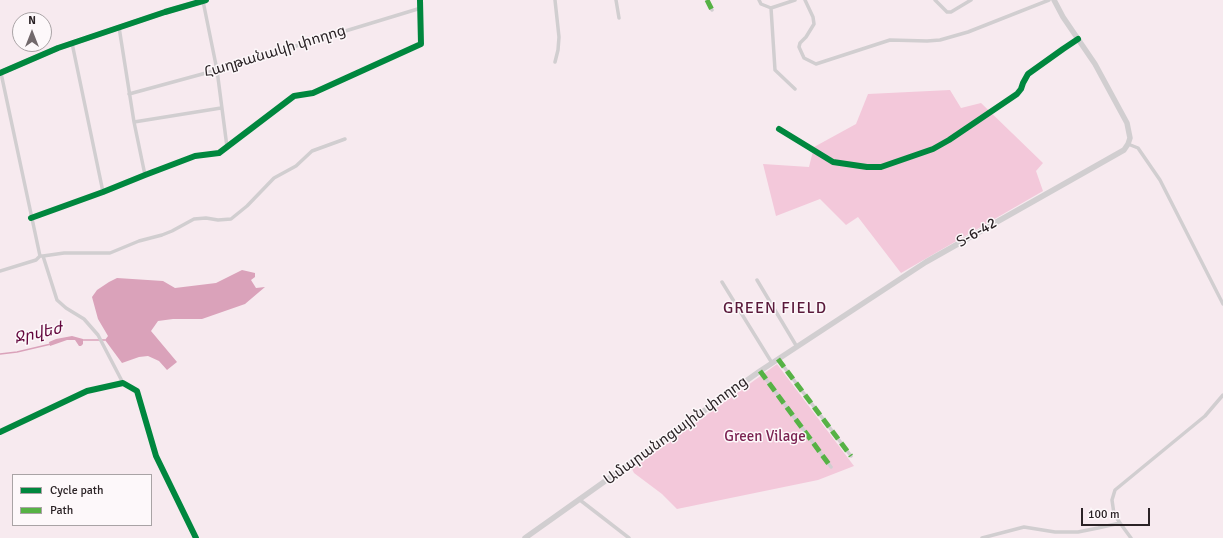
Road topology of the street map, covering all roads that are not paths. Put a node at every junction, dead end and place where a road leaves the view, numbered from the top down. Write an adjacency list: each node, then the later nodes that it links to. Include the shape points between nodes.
1 (205, 0): 17 (main road); 21 (street)
2 (420, 0): 13 (street)
3 (555, 0): 20 (street, via 559,37)
4 (616, 0): 16 (street)
5 (707, 0): 15 (street)
6 (759, 0): 14 (street, via 761,4)
7 (795, 0): 14 (street)
8 (805, 0): 11 (street, via 814,24 799,47 804,58 816,64 890,40 940,40 968,32)
9 (935, 0): 10 (street, via 947,12)
10 (971, 0)
11 (1049, 0)
12 (1054, 0): 18 (main road)
13 (421, 8): 21 (street, Հաղթանակի փողոց); 30 (street, via 421,44 313,92 294,96)
14 (772, 8): 23 (street, via 775,70)
15 (712, 10)
16 (619, 18)
17 (119, 27): 19 (main road); 24 (street)
18 (1078, 39): 27 (street, via 1028,74 1017,94 949,140 933,149 882,167 867,168 833,162); 29 (main road, via 1095,64 1127,123 1130,132)
19 (72, 43): 22 (main road); 32 (street)
20 (555, 62)
21 (217, 70): 24 (street, Հաղթանակի փողոց); 25 (street)
22 (0, 73): 33 (street)
23 (796, 90)
24 (129, 94): 26 (street)
25 (222, 108): 26 (street); 30 (street)
26 (134, 122): 31 (street)
27 (779, 129)
28 (345, 139): 34 (street, via 312,151 296,166 274,178 231,219 194,219 162,236 139,240 110,253)
29 (1128, 144): 38 (street, via 1138,148 1160,180); 39 (main road, Տ-6-42 / Տ-6-42, via 1124,150 926,262)
30 (227, 147): 31 (street, via 219,153 195,156)
31 (145, 175): 32 (street)
32 (103, 192): 33 (street)
33 (31, 218): 34 (street)
34 (41, 256): 35 (street, via 36,260); 44 (street, via 57,300 84,319 98,335)
35 (0, 271)
36 (757, 280): 40 (street)
37 (722, 282): 42 (street)
38 (1223, 304)
39 (828, 327): 40 (main road, Ամարանոցային փողոց / Տ-6-42)
40 (797, 347): 41 (main road, Ամարանոցային փողոց / Տ-6-42)
41 (778, 360): 42 (main road, Ամարանոցային փողոց / Տ-6-42); 47 (street)
42 (772, 363): 43 (main road, Ամարանոցային փողոց / Տ-6-42)
43 (760, 371): 48 (street); 49 (main road, Ամարանոցային փողոց / Տ-6-42)
44 (122, 383): 46 (street, via 87,391); 51 (street, via 137,391 156,456)
45 (1223, 395): 50 (street, via 1205,416 1115,490 1112,500 1114,514)
46 (0, 432)
47 (851, 456)
48 (831, 467)
49 (580, 500): 52 (main road, Ամարանոցային փողոց / Տ-6-42); 53 (street)
50 (1120, 523): 54 (street, via 1078,532 1055,532 1024,526); 55 (street)
51 (196, 538)
52 (525, 538)
53 (629, 538)
54 (982, 538)
55 (1131, 538)

